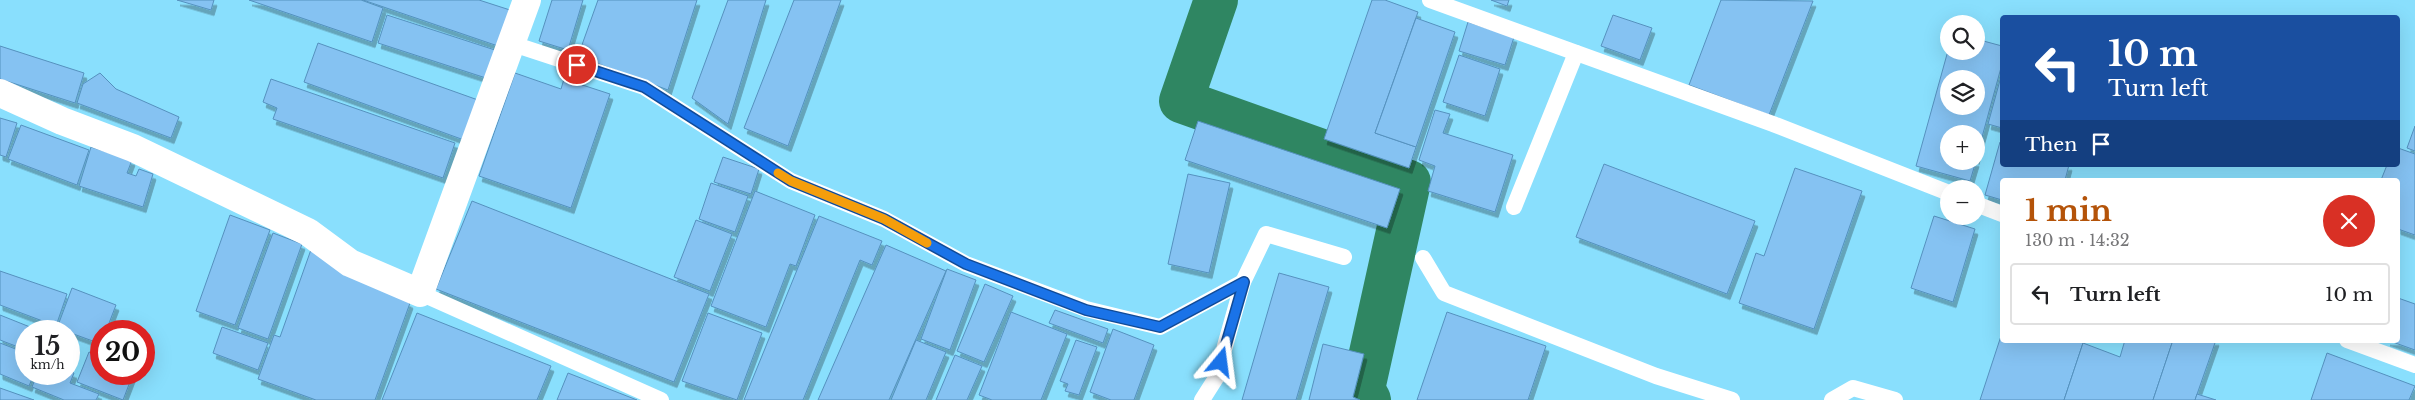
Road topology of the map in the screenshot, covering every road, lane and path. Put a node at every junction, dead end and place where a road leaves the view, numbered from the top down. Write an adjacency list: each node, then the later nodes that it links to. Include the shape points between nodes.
1 (527, 0): 3 (street)
2 (1430, 0): 4 (lane)
3 (510, 43): 12 (lane, via 644,87 791,181 884,219 966,264 1086,310 1160,327); 13 (street)
4 (1576, 53): 6 (lane, via 1773,124); 7 (lane)
5 (0, 93): 13 (street, via 133,148 308,232 350,263)
6 (1940, 189)
7 (1514, 207)
8 (1985, 207): 9 (lane)
9 (2000, 213)
10 (1344, 257): 12 (lane, via 1266,234)
11 (1423, 258): 18 (lane, via 1444,293 1656,376)
12 (1244, 282): 17 (lane, via 1216,378)
13 (420, 293): 16 (lane)
14 (2355, 343): 15 (lane)
15 (2415, 365)
16 (661, 400)
17 (1202, 400)
18 (1732, 400)
19 (1832, 400): 20 (lane, via 1854,388)
20 (1895, 400)

